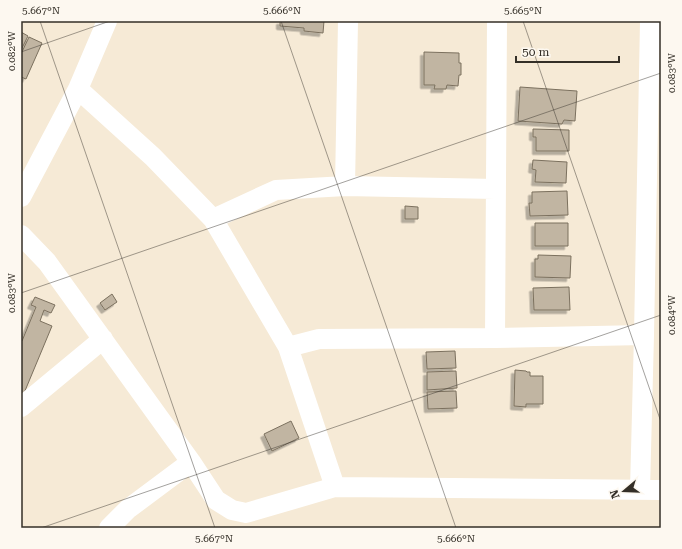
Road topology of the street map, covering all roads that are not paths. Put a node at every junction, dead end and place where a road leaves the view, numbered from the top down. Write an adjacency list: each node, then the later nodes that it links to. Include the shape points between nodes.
1 (107, 21): 5 (street)
2 (348, 21): 6 (street)
3 (497, 21): 7 (street)
4 (650, 21): 11 (street)
5 (78, 88): 8 (street); 9 (street, via 153,157)
6 (345, 186): 7 (street); 9 (street, via 276,190)
7 (496, 189): 12 (street)
8 (21, 197)
9 (213, 219): 14 (street)
10 (21, 235): 13 (street, via 47,262)
11 (644, 335): 12 (street); 18 (street)
12 (495, 338): 14 (street, via 319,339)
13 (103, 339): 15 (street); 16 (street)
14 (288, 347): 17 (street)
15 (21, 407)
16 (191, 462): 17 (street, via 216,500 232,510 246,513); 20 (street, via 128,509)
17 (335, 487): 18 (street)
18 (640, 490): 19 (street)
19 (661, 490)
20 (109, 528)

